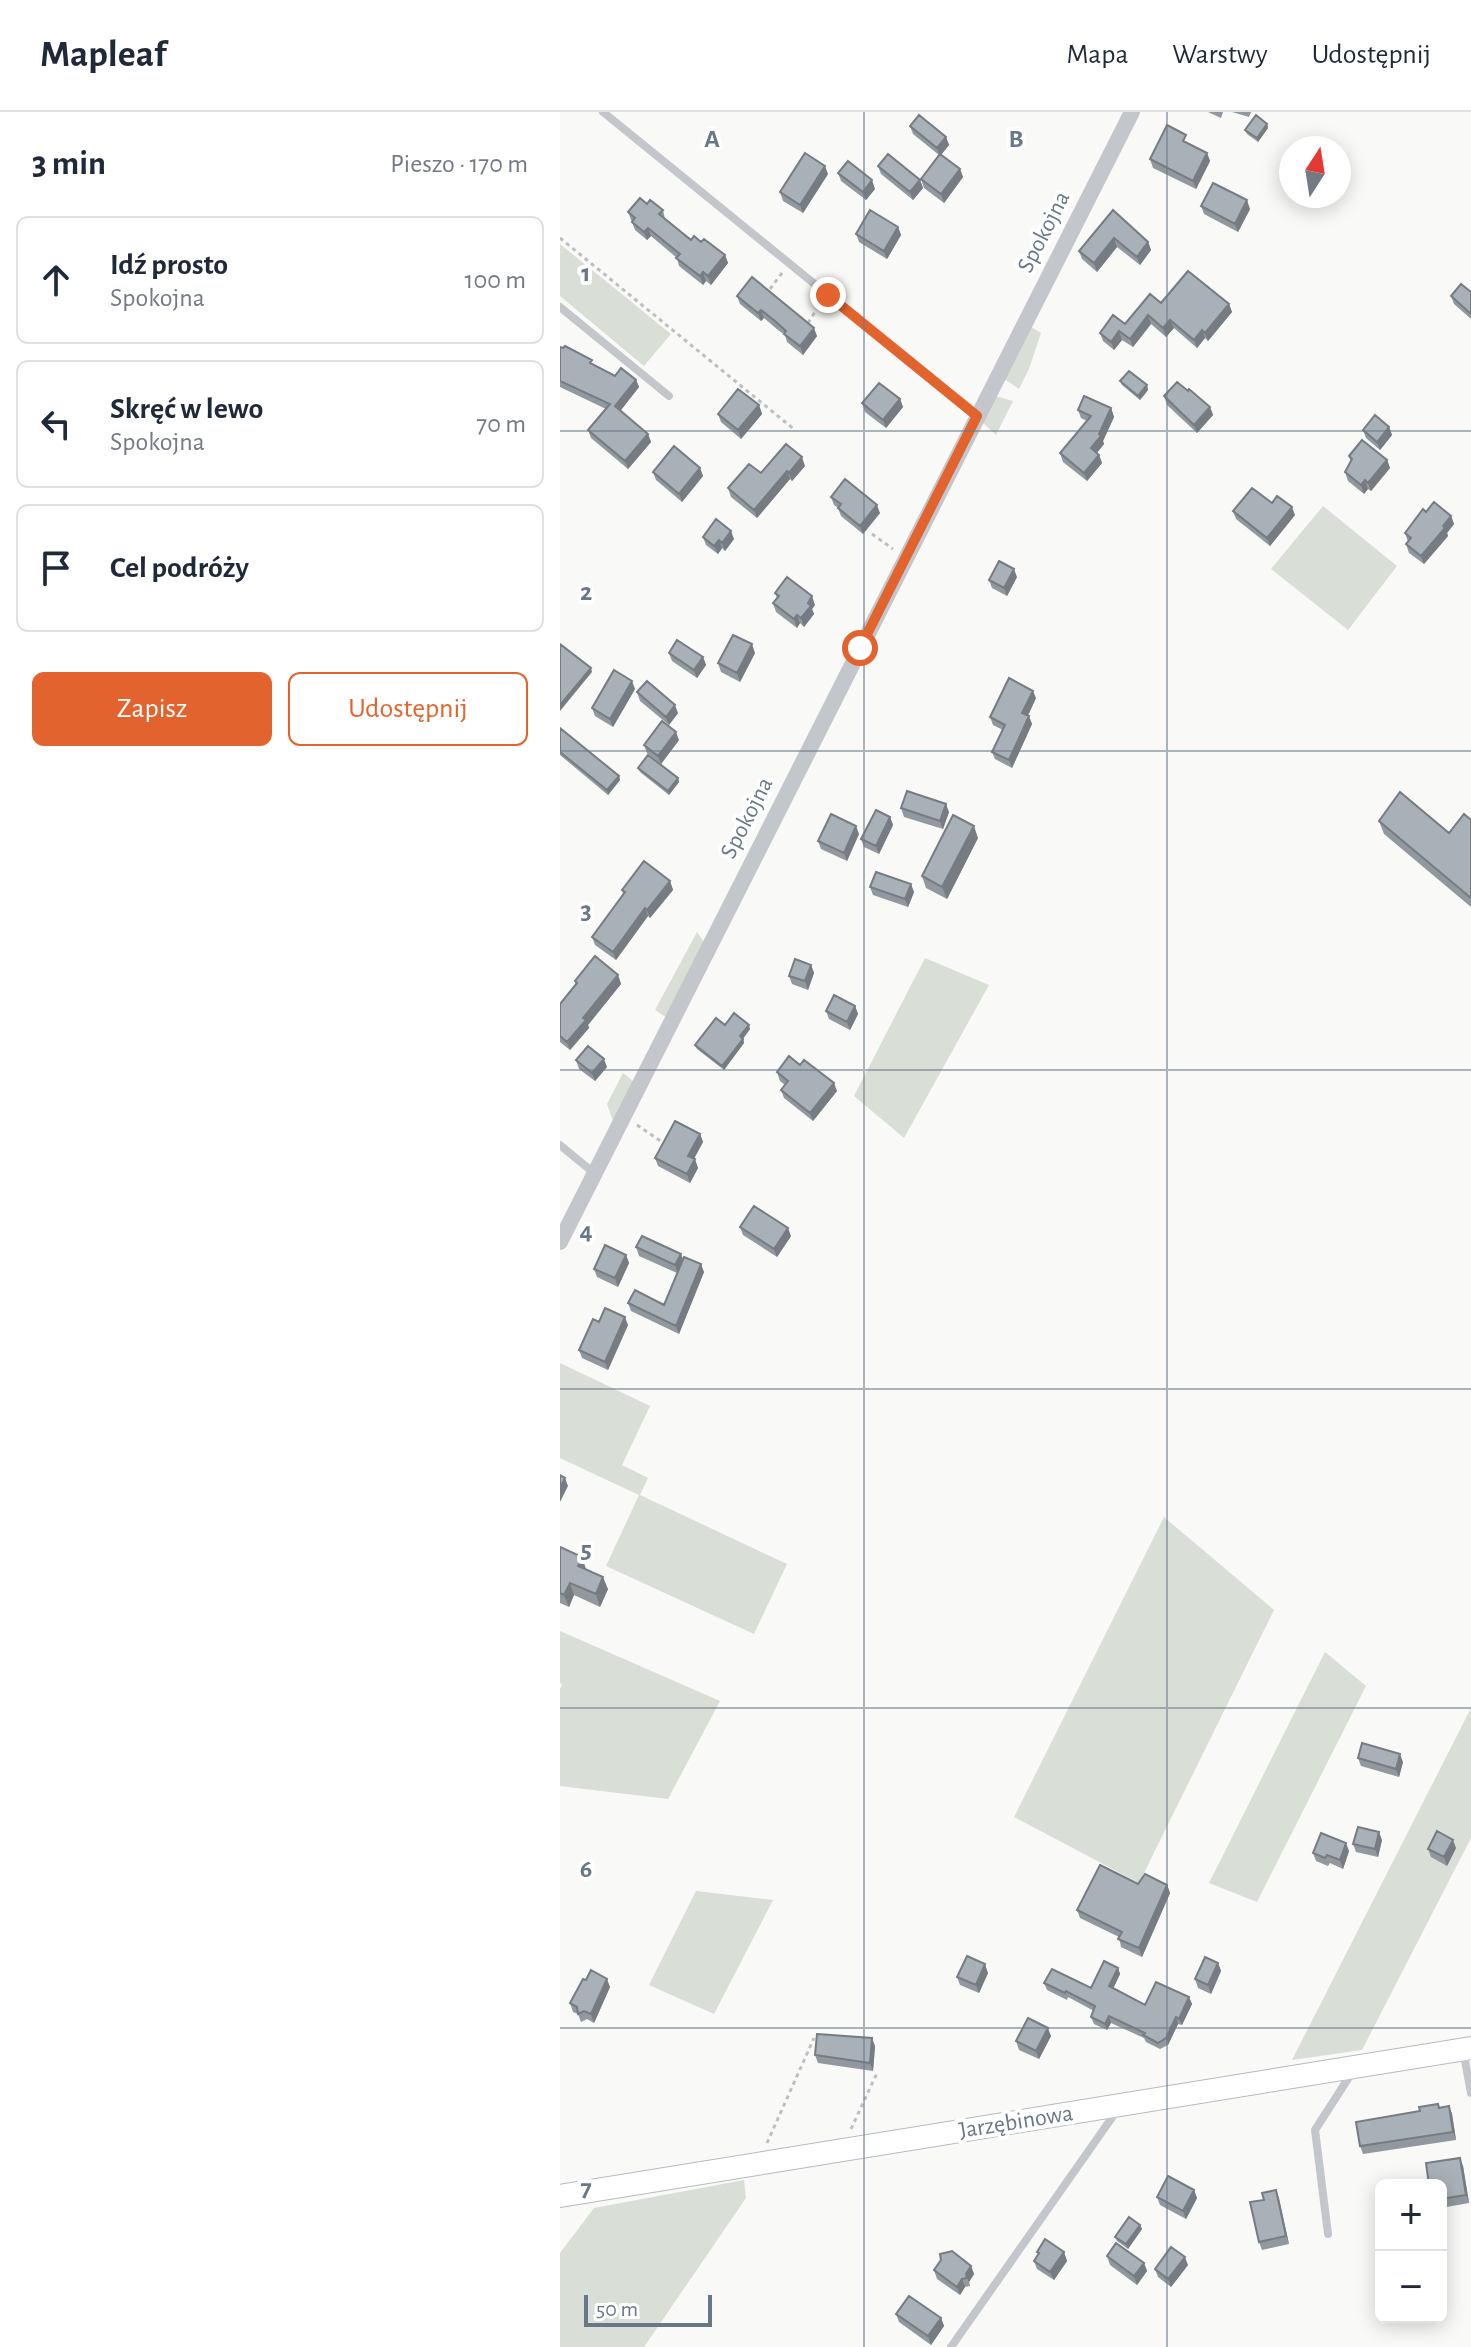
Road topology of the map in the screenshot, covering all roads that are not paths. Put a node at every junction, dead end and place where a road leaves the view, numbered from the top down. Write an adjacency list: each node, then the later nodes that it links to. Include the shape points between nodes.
1 (603, 112): 5 (lane)
2 (1132, 112): 5 (street, Spokojna)
3 (560, 307): 4 (lane)
4 (669, 396)
5 (977, 416): 7 (street, Spokojna)
6 (560, 1145): 7 (lane)
7 (594, 1174): 8 (street, Spokojna)
8 (560, 1242)
9 (1467, 2049): 10 (street, Jarzębinowa); 11 (lane)
10 (1356, 2067): 12 (street, Jarzębinowa); 14 (lane, via 1315,2130)
11 (1471, 2093)
12 (1121, 2105): 13 (street, Jarzębinowa); 15 (lane)
13 (560, 2196)
14 (1328, 2234)
15 (951, 2347)

